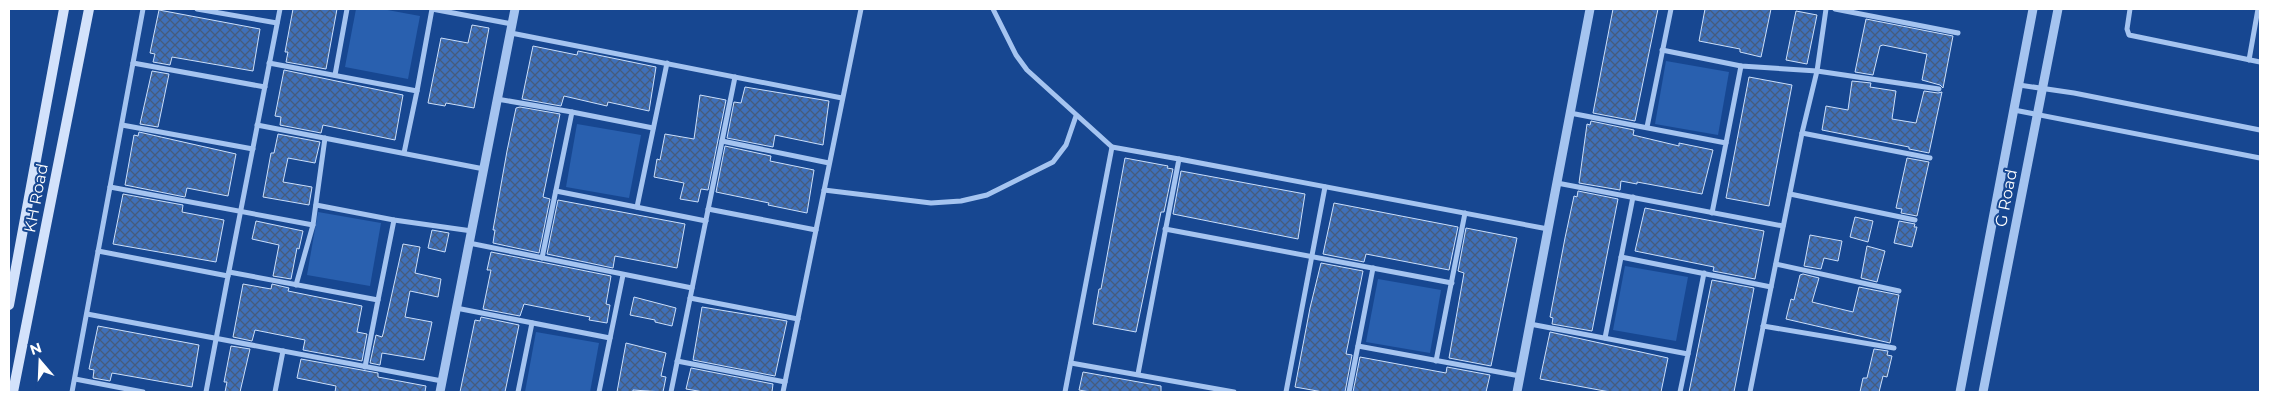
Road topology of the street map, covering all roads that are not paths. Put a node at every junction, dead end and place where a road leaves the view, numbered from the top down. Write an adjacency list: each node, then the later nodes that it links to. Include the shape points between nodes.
1 (64, 9): 100 (main road, KH Road)
2 (89, 9): 124 (main road, KH Road)
3 (143, 9): 25 (street)
4 (197, 9): 19 (street)
5 (280, 9): 19 (street)
6 (347, 9): 30 (street)
7 (432, 9): 20 (street); 36 (street)
8 (515, 9): 20 (street)
9 (861, 9): 37 (street)
10 (993, 9): 43 (street, via 1016,55)
11 (1590, 9): 41 (street)
12 (1670, 9): 22 (street)
13 (1826, 9): 29 (street)
14 (1835, 9): 21 (street)
15 (2033, 9): 32 (street, G Road)
16 (2058, 9): 34 (street, G Road)
17 (2130, 9): 23 (street, via 2129,35)
18 (2258, 9): 23 (street)
19 (277, 23): 26 (street)
20 (512, 28): 27 (street); 38 (street)
21 (1958, 33)
22 (1662, 50): 28 (street); 46 (street)
23 (2249, 60): 24 (street)
24 (2260, 62)
25 (133, 63): 33 (street); 44 (street)
26 (269, 63): 30 (street); 33 (street)
27 (667, 63): 31 (street); 47 (street)
28 (1741, 66): 29 (street); 52 (street)
29 (1817, 70): 35 (street); 49 (street)
30 (335, 75): 36 (street)
31 (735, 77): 37 (street); 51 (street)
32 (2019, 85): 34 (street); 39 (street, G Road)
33 (265, 87): 45 (street)
34 (2043, 88): 42 (street, G Road); 48 (street)
35 (1939, 90)
36 (416, 91): 55 (street)
37 (842, 98): 59 (street)
38 (498, 99): 40 (street); 60 (street)
39 (2014, 110): 42 (street); 141 (street, G Road)
40 (572, 112): 47 (street); 65 (street)
41 (1570, 112): 46 (street); 61 (street)
42 (2038, 114): 57 (street); 142 (street, G Road)
43 (1076, 116): 53 (street); 64 (street, via 1066,144 1052,162 987,195 931,203)
44 (122, 125): 54 (street); 62 (street)
45 (257, 125): 50 (street); 54 (street)
46 (1647, 127): 52 (street)
47 (653, 128): 69 (street)
48 (2260, 130)
49 (1802, 133): 56 (street); 66 (street)
50 (325, 138): 55 (street); 68 (street)
51 (722, 142): 59 (street); 70 (street)
52 (1726, 143): 73 (street)
53 (1112, 147): 58 (street); 116 (street)
54 (253, 149): 71 (street)
55 (404, 153): 60 (street)
56 (1930, 158)
57 (2260, 158)
58 (1179, 159): 63 (street); 79 (street)
59 (829, 163): 64 (street)
60 (484, 169): 82 (street)
61 (1557, 183): 67 (street); 80 (street)
62 (110, 187): 71 (street); 84 (street)
63 (1325, 187): 72 (street); 85 (street)
64 (824, 190): 81 (street)
65 (556, 191): 69 (street); 87 (street)
66 (1790, 194): 75 (street); 78 (street)
67 (1633, 197): 73 (street); 86 (street)
68 (316, 205): 74 (street); 77 (street)
69 (638, 207): 76 (street)
70 (708, 209): 76 (street); 81 (street)
71 (240, 212): 77 (street); 90 (street)
72 (1465, 213): 80 (street); 93 (street)
73 (1712, 213): 78 (street)
74 (394, 220): 82 (street); 99 (street)
75 (1915, 220)
76 (706, 221): 96 (street)
77 (313, 225): 94 (street)
78 (1783, 226): 88 (street)
79 (1166, 229): 85 (street); 118 (street)
80 (1548, 229): 105 (street)
81 (816, 230): 103 (street)
82 (472, 231): 83 (street)
83 (469, 243): 87 (street); 101 (street)
84 (98, 252): 90 (street); 102 (street)
85 (1312, 256): 89 (street); 136 (street)
86 (1621, 257): 92 (street); 108 (street)
87 (542, 258): 91 (street)
88 (1776, 264): 95 (street); 97 (street)
89 (1373, 268): 93 (street); 110 (street)
90 (229, 274): 94 (street); 109 (street)
91 (623, 274): 96 (street); 107 (street)
92 (1704, 274): 95 (street); 113 (street)
93 (1452, 283): 115 (street)
94 (296, 284): 99 (street)
95 (1771, 287): 106 (street)
96 (692, 288): 98 (street)
97 (1899, 291)
98 (690, 298): 103 (street); 114 (street)
99 (378, 300): 117 (street)
100 (9, 305)
101 (456, 308): 104 (street); 121 (street)
102 (87, 314): 109 (street); 120 (street)
103 (798, 319): 122 (street)
104 (532, 323): 107 (street); 130 (street)
105 (1530, 324): 108 (street); 119 (street)
106 (1763, 326): 111 (street); 140 (street)
107 (610, 338): 131 (street)
108 (1605, 338): 113 (street)
109 (216, 339): 112 (street); 127 (street)
110 (1358, 346): 115 (street); 137 (street)
111 (1894, 348)
112 (283, 352): 117 (street); 128 (street)
113 (1688, 354): 139 (street)
114 (677, 361): 122 (street); 132 (street)
115 (1436, 361): 119 (street)
116 (1071, 362): 118 (street); 134 (street)
117 (365, 367): 121 (street)
118 (1138, 374): 123 (street)
119 (1520, 376): 138 (street)
120 (74, 379): 125 (street); 126 (street)
121 (442, 381): 129 (street)
122 (785, 382): 133 (street)
123 (1215, 391): 135 (street)
124 (13, 392)
125 (72, 392)
126 (143, 392)
127 (206, 392)
128 (275, 392)
129 (440, 392)
130 (518, 392)
131 (599, 392)
132 (671, 392)
133 (783, 392)
134 (1065, 392)
135 (1234, 392)
136 (1286, 392)
137 (1349, 392)
138 (1517, 392)
139 (1680, 392)
140 (1750, 392)
141 (1960, 392)
142 (1983, 392)

